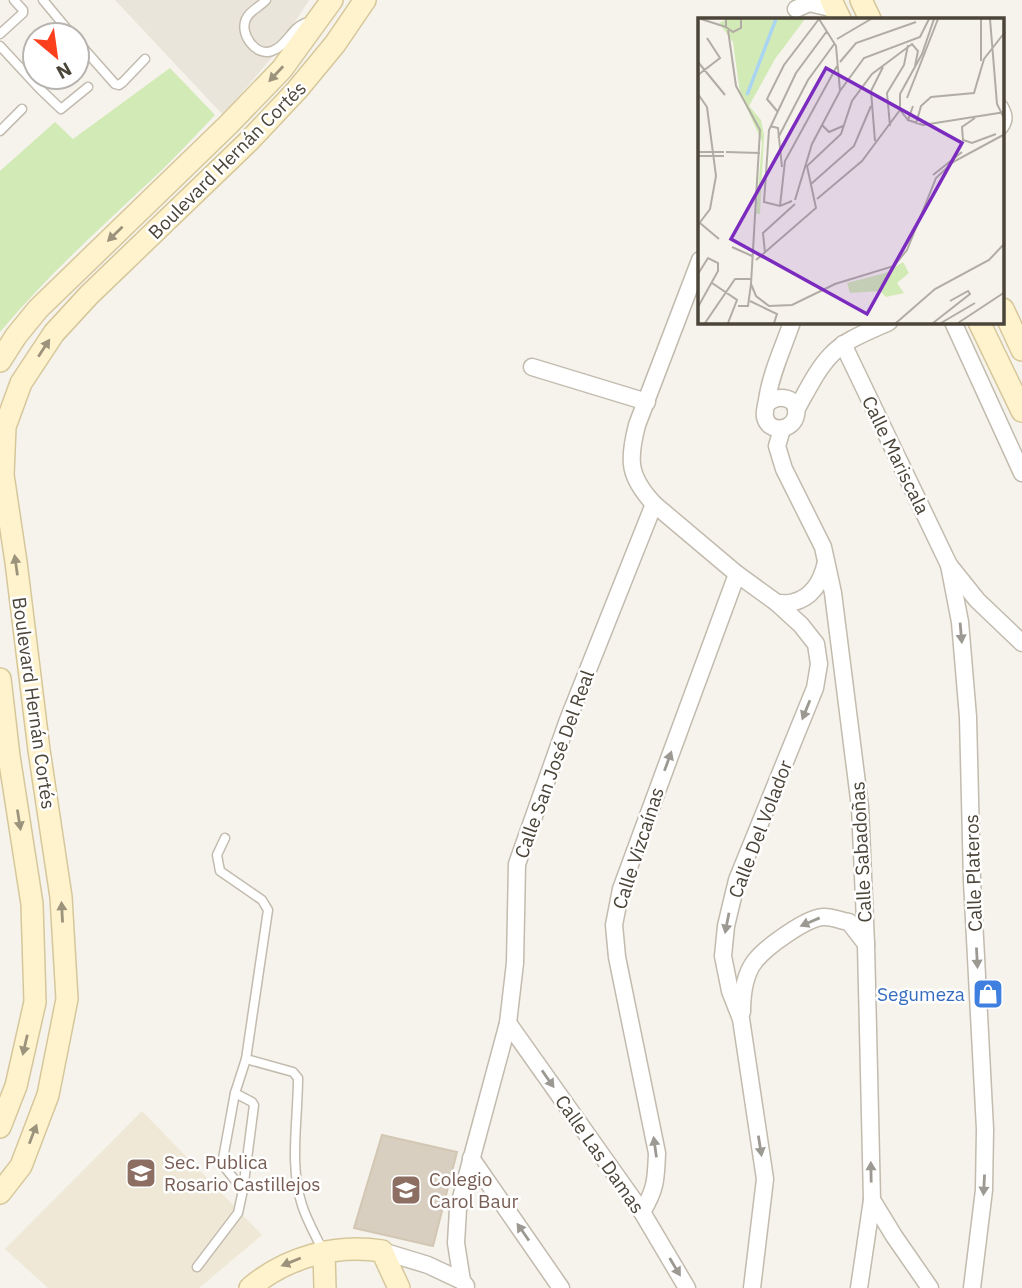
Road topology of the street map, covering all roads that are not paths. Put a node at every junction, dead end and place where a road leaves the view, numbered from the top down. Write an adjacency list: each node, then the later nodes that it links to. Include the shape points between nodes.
1 (14, 0): 10 (lane, via 23,13)
2 (43, 0): 8 (lane)
3 (266, 0): 11 (lane, via 246,19 245,35 258,50 267,52)
4 (332, 0): 9 (main road, Boulevard Hernán Cortés)
5 (365, 0): 12 (main road, Boulevard Hernán Cortés)
6 (794, 9): 7 (street, via 809,3)
7 (836, 10)
8 (60, 21)
9 (314, 26): 11 (main road, Boulevard Hernán Cortés); 12 (main road)
10 (0, 34)
11 (294, 42): 16 (main road); 32 (main road, Boulevard Hernán Cortés, one-way to 32, via 282,69 38,309)
12 (335, 44): 16 (main road, Boulevard Hernán Cortés)
13 (0, 46): 17 (lane)
14 (91, 57): 15 (lane, via 119,85)
15 (145, 59)
16 (320, 63): 47 (main road, Boulevard Hernán Cortés, one-way to 16, via 3,475 5,426 22,383 54,333 89,295 249,141)
17 (21, 69)
18 (42, 91): 19 (lane, via 61,109)
19 (83, 91)
20 (1004, 107): 22 (lane, via 1008,122)
21 (22, 109): 23 (lane)
22 (1004, 128)
23 (0, 131)
24 (698, 265): 34 (street)
25 (1004, 311): 31 (main road)
26 (791, 324): 35 (street)
27 (885, 324): 30 (street)
28 (954, 324): 39 (street)
29 (980, 324): 37 (main road)
30 (843, 344): 36 (street, via 821,367); 42 (street, Calle Mariscala)
31 (1022, 350)
32 (0, 361)
33 (532, 367): 34 (street)
34 (647, 402): 40 (street, via 632,446 632,471)
35 (766, 405): 36 (street, via 786,398); 38 (street, via 767,421)
36 (796, 410): 38 (street, via 791,425)
37 (1022, 411)
38 (782, 429): 41 (street, Calle Sabadoñas, via 778,446 784,469)
39 (1022, 473)
40 (654, 504): 43 (street); 54 (street, Calle San José Del Real, via 568,720 517,864 515,963)
41 (826, 560): 44 (street, via 818,586 794,603); 52 (street, Calle Sabadoñas, via 860,807)
42 (949, 565): 45 (street); 75 (street, Calle Plateros, one-way to 75, via 960,622 968,718 985,1129 984,1190)
43 (737, 574): 44 (street, Calle Del Volador); 62 (street, Calle Vizcaínas, one-way to 43, via 656,1179 657,1153 614,925 621,888)
44 (776, 603): 53 (street, Calle Del Volador, one-way to 53, via 816,644 820,664 815,688 737,880 726,926 723,956)
45 (1022, 643)
46 (0, 679): 48 (main road, Boulevard Hernán Cortés)
47 (39, 750): 48 (main road); 49 (main road, Boulevard Hernán Cortés)
48 (9, 756): 50 (main road, Boulevard Hernán Cortés)
49 (44, 784): 50 (main road); 60 (main road, Boulevard Hernán Cortés, one-way to 49, via 21,1166 48,1095 67,999 61,897)
50 (14, 790): 57 (main road, Boulevard Hernán Cortés, one-way to 57, via 32,904 35,1002 16,1086)
51 (225, 838): 55 (lane, via 217,855 220,871 268,910)
52 (866, 944): 53 (street, one-way to 53, via 849,922 822,917 803,924 754,962 742,990); 61 (street, Calle Sabadoñas, one-way to 52)
53 (741, 1019): 72 (street, Calle Del Volador, one-way to 72, via 765,1179)
54 (508, 1023): 58 (street, Calle San José Del Real); 62 (street, Calle Las Damas, one-way to 62)
55 (246, 1059): 56 (lane); 64 (lane, via 293,1072 298,1078 298,1193)
56 (235, 1093): 59 (lane, via 222,1164); 59 (lane, via 254,1105)
57 (0, 1128)
58 (471, 1158): 66 (street, Calle San José Del Real, via 458,1209 456,1243); 70 (street, one-way to 58)
59 (243, 1190): 65 (lane, via 238,1213)
60 (0, 1194)
61 (872, 1200): 73 (street, Calle Sabadoñas); 74 (street)
62 (642, 1212): 71 (street, Calle Las Damas, one-way to 71)
63 (382, 1251): 64 (main road); 66 (street, via 428,1265); 69 (main road)
64 (324, 1252): 67 (main road, one-way to 67, via 282,1265); 68 (main road)
65 (197, 1268)
66 (465, 1285)
67 (250, 1288)
68 (325, 1288)
69 (399, 1288)
70 (561, 1288)
71 (687, 1288)
72 (752, 1288)
73 (859, 1288)
74 (930, 1288)
75 (972, 1288)

